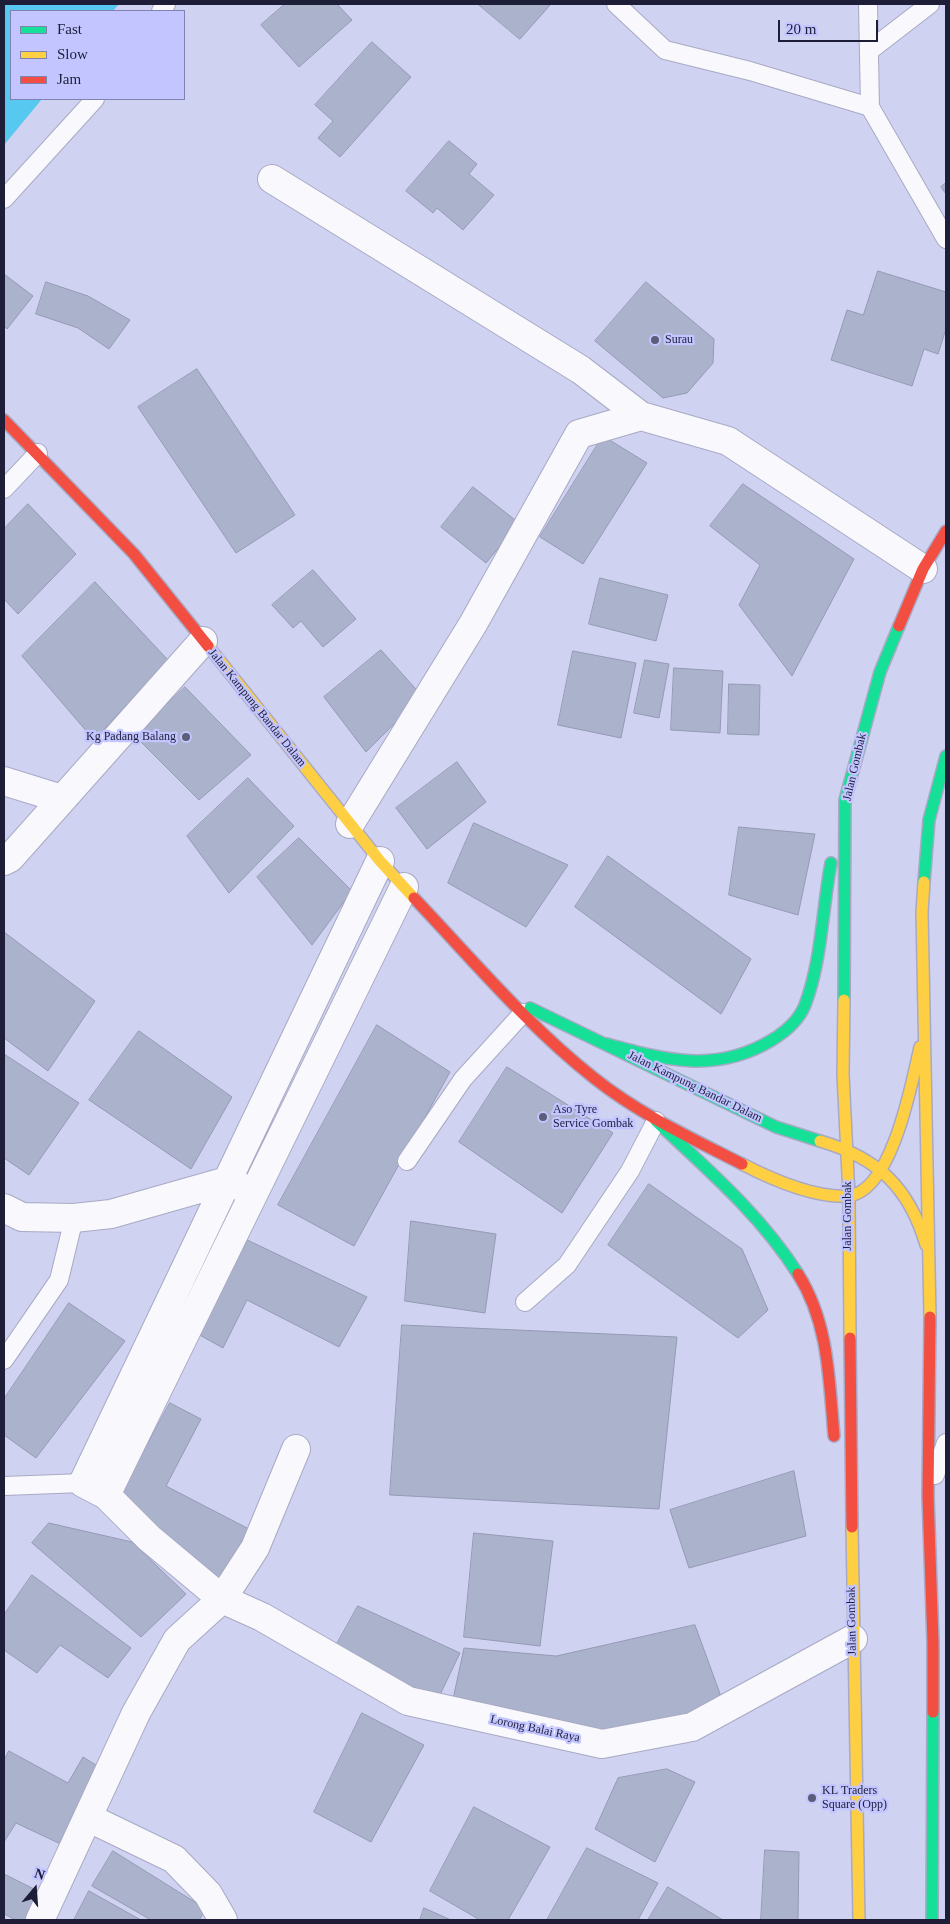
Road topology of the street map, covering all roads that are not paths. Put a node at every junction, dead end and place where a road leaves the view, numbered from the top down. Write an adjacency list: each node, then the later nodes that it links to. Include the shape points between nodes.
1 (616, 4): 6 (lane, via 665,50 750,71)
2 (868, 4): 4 (lane)
3 (930, 4): 4 (lane)
4 (869, 52): 6 (lane)
5 (94, 100): 8 (lane)
6 (870, 107): 9 (lane)
7 (272, 179): 10 (street, via 581,370)
8 (4, 199)
9 (946, 240)
10 (641, 416): 15 (street, via 728,442); 21 (street, via 579,434 474,624)
11 (4, 420): 12 (main road, Jalan Kampung Bandar Dalam)
12 (38, 453): 13 (lane); 16 (main road, Jalan Kampung Bandar Dalam, via 134,554)
13 (4, 489)
14 (946, 531): 15 (main road, Jalan Gombak)
15 (924, 569): 20 (main road, Jalan Gombak, via 880,672)
16 (203, 641): 19 (street); 21 (main road, Jalan Kampung Bandar Dalam)
17 (946, 756): 27 (main road, via 929,820 922,912)
18 (4, 781): 19 (street)
19 (62, 800): 22 (street)
20 (845, 800): 28 (main road, via 828,878 818,958 804,1007 786,1029 765,1045 736,1057 709,1063 671,1061); 30 (main road, Jalan Gombak, via 843,1074)
21 (350, 824): 23 (main road, Jalan Kampung Bandar Dalam)
22 (4, 861)
23 (380, 861): 24 (main road, Jalan Kampung Bandar Dalam); 33 (street)
24 (404, 887): 25 (main road, Jalan Kampung Bandar Dalam); 34 (street)
25 (509, 998): 26 (main road, Jalan Kampung Bandar Dalam); 28 (main road, Jalan Kampung Bandar Dalam)
26 (523, 1013): 29 (main road, Jalan Kampung Bandar Dalam, via 594,1078); 31 (lane, via 463,1079)
27 (924, 1031): 32 (main road, via 906,1110); 38 (main road)
28 (607, 1044): 30 (main road, Jalan Kampung Bandar Dalam, via 776,1127)
29 (656, 1121): 35 (main road, Jalan Kampung Bandar Dalam, via 771,1179 808,1191); 40 (lane, via 630,1170 567,1265); 44 (main road, via 756,1218 794,1266 815,1310 825,1350)
30 (848, 1149): 32 (main road, Jalan Kampung Bandar Dalam); 35 (main road, Jalan Gombak)
31 (408, 1161)
32 (881, 1172): 35 (main road, via 868,1186); 38 (main road, Jalan Kampung Bandar Dalam, via 902,1189 919,1217)
33 (227, 1181): 34 (street); 37 (street, via 111,1214); 47 (street)
34 (255, 1192): 47 (street)
35 (849, 1196): 51 (main road, Jalan Gombak)
36 (4, 1208): 37 (street, via 22,1217)
37 (74, 1218): 42 (lane, via 59,1280)
38 (930, 1262): 39 (main road)
39 (930, 1300): 41 (lane); 49 (main road)
40 (525, 1302)
41 (946, 1314)
42 (4, 1360)
43 (946, 1443): 49 (lane)
44 (835, 1444)
45 (296, 1449): 50 (street, via 255,1548)
46 (4, 1487): 47 (lane)
47 (94, 1489): 50 (street, Lorong Balai Raya)
48 (839, 1493): 51 (main road)
49 (928, 1496): 56 (main road, via 933,1643)
50 (222, 1599): 51 (street, Lorong Balai Raya, via 262,1617 408,1701 602,1744 692,1727); 52 (street, via 177,1640 136,1713)
51 (852, 1639): 55 (main road, Jalan Gombak)
52 (89, 1818): 53 (street); 54 (street, via 174,1859 208,1894)
53 (40, 1920)
54 (223, 1920)
55 (859, 1920)
56 (932, 1920)

